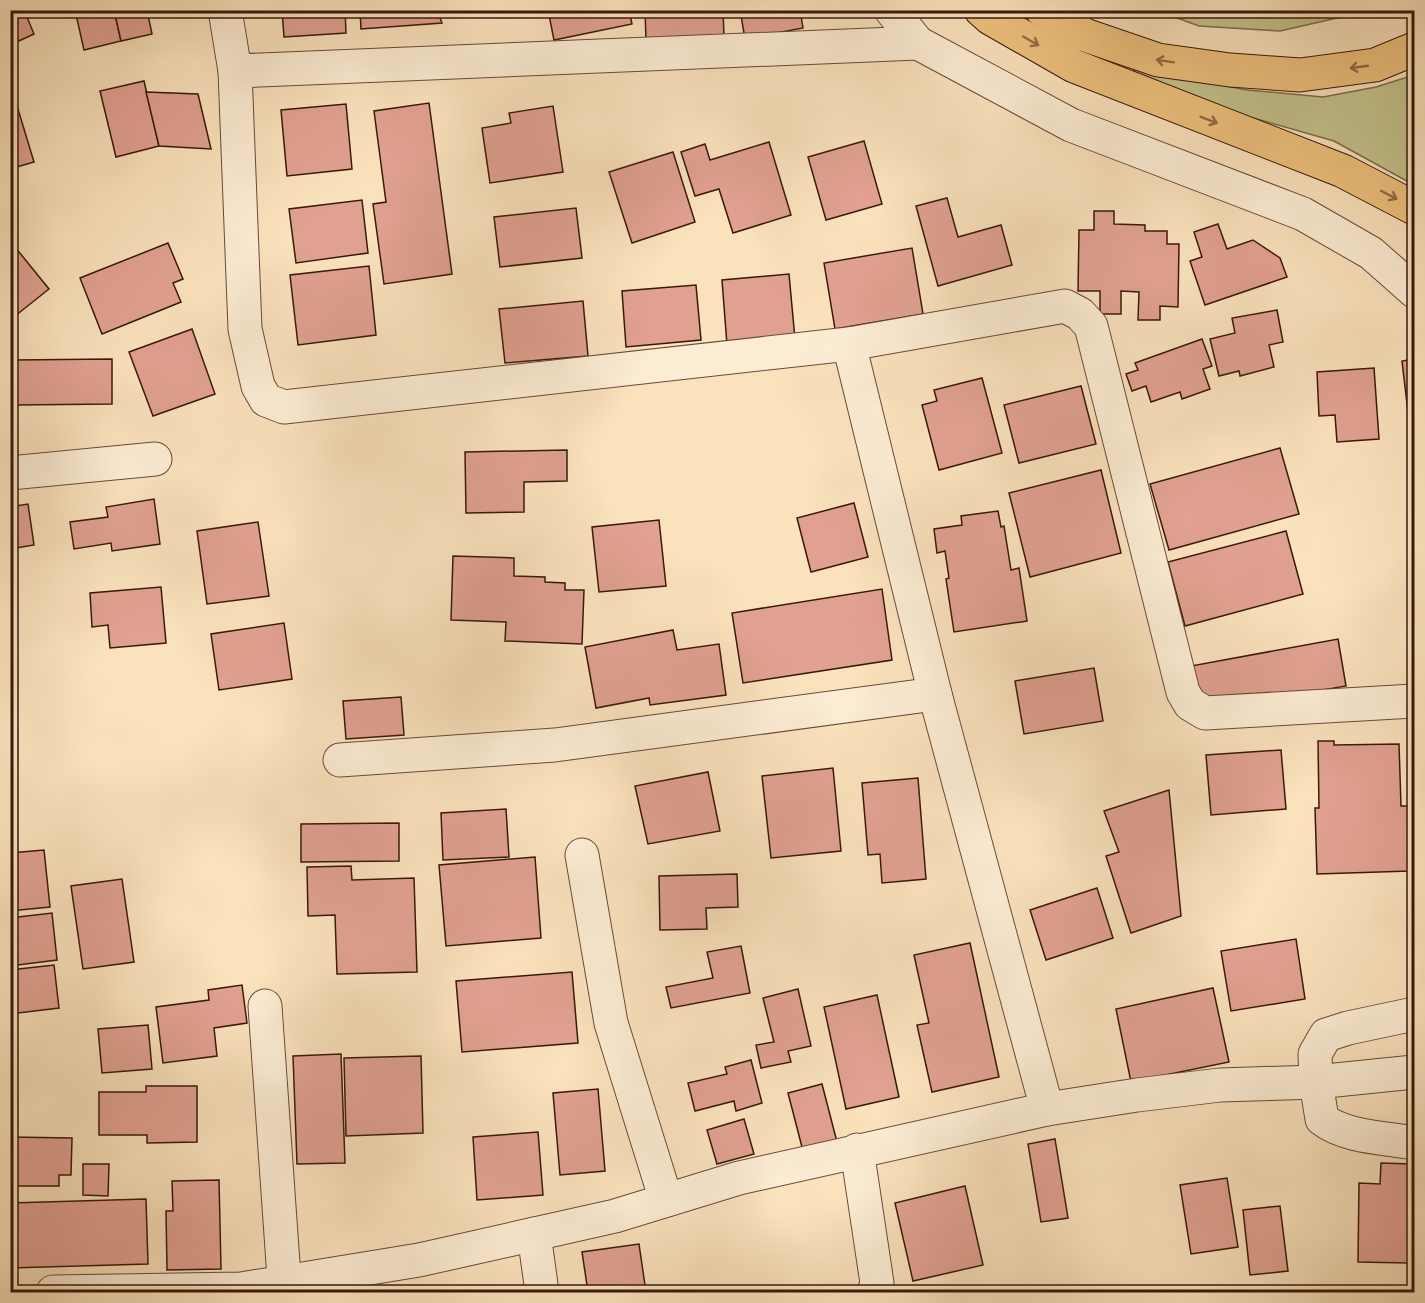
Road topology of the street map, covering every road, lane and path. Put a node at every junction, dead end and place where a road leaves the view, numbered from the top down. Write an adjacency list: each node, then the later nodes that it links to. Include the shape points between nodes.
1 (225, 10): 7 (street)
2 (891, 10): 5 (street)
3 (981, 10): 8 (highway, one-way to 8, via 1074,66 1343,171)
4 (1041, 10): 6 (highway, one-way to 4, via 1375,65 1300,75 1230,70 1158,60 1085,35)
5 (918, 43): 7 (street); 9 (street, via 1071,125 1303,214 1371,253)
6 (1414, 49)
7 (235, 71): 10 (street, via 245,329 258,386 266,400 284,407)
8 (1414, 208)
9 (1414, 291)
10 (849, 344): 13 (street); 14 (street, via 1065,306 1080,314 1090,326 1183,692 1190,704 1205,712)
11 (155, 459): 12 (street)
12 (10, 473)
13 (935, 694): 15 (street, via 555,746); 21 (street)
14 (1414, 701)
15 (340, 760)
16 (582, 855): 24 (street, via 611,1023)
17 (265, 1006): 26 (street)
18 (1414, 1014): 20 (street, via 1326,1035 1315,1054)
19 (1414, 1072): 20 (street)
20 (1316, 1082): 21 (street, via 1220,1085); 22 (street, via 1322,1119 1330,1126)
21 (1047, 1109): 23 (street)
22 (1414, 1143)
23 (857, 1150): 24 (street); 29 (street, via 877,1283)
24 (666, 1200): 25 (street)
25 (534, 1234): 26 (street); 28 (street)
26 (284, 1287): 27 (street)
27 (53, 1293)
28 (542, 1293)
29 (874, 1293)

